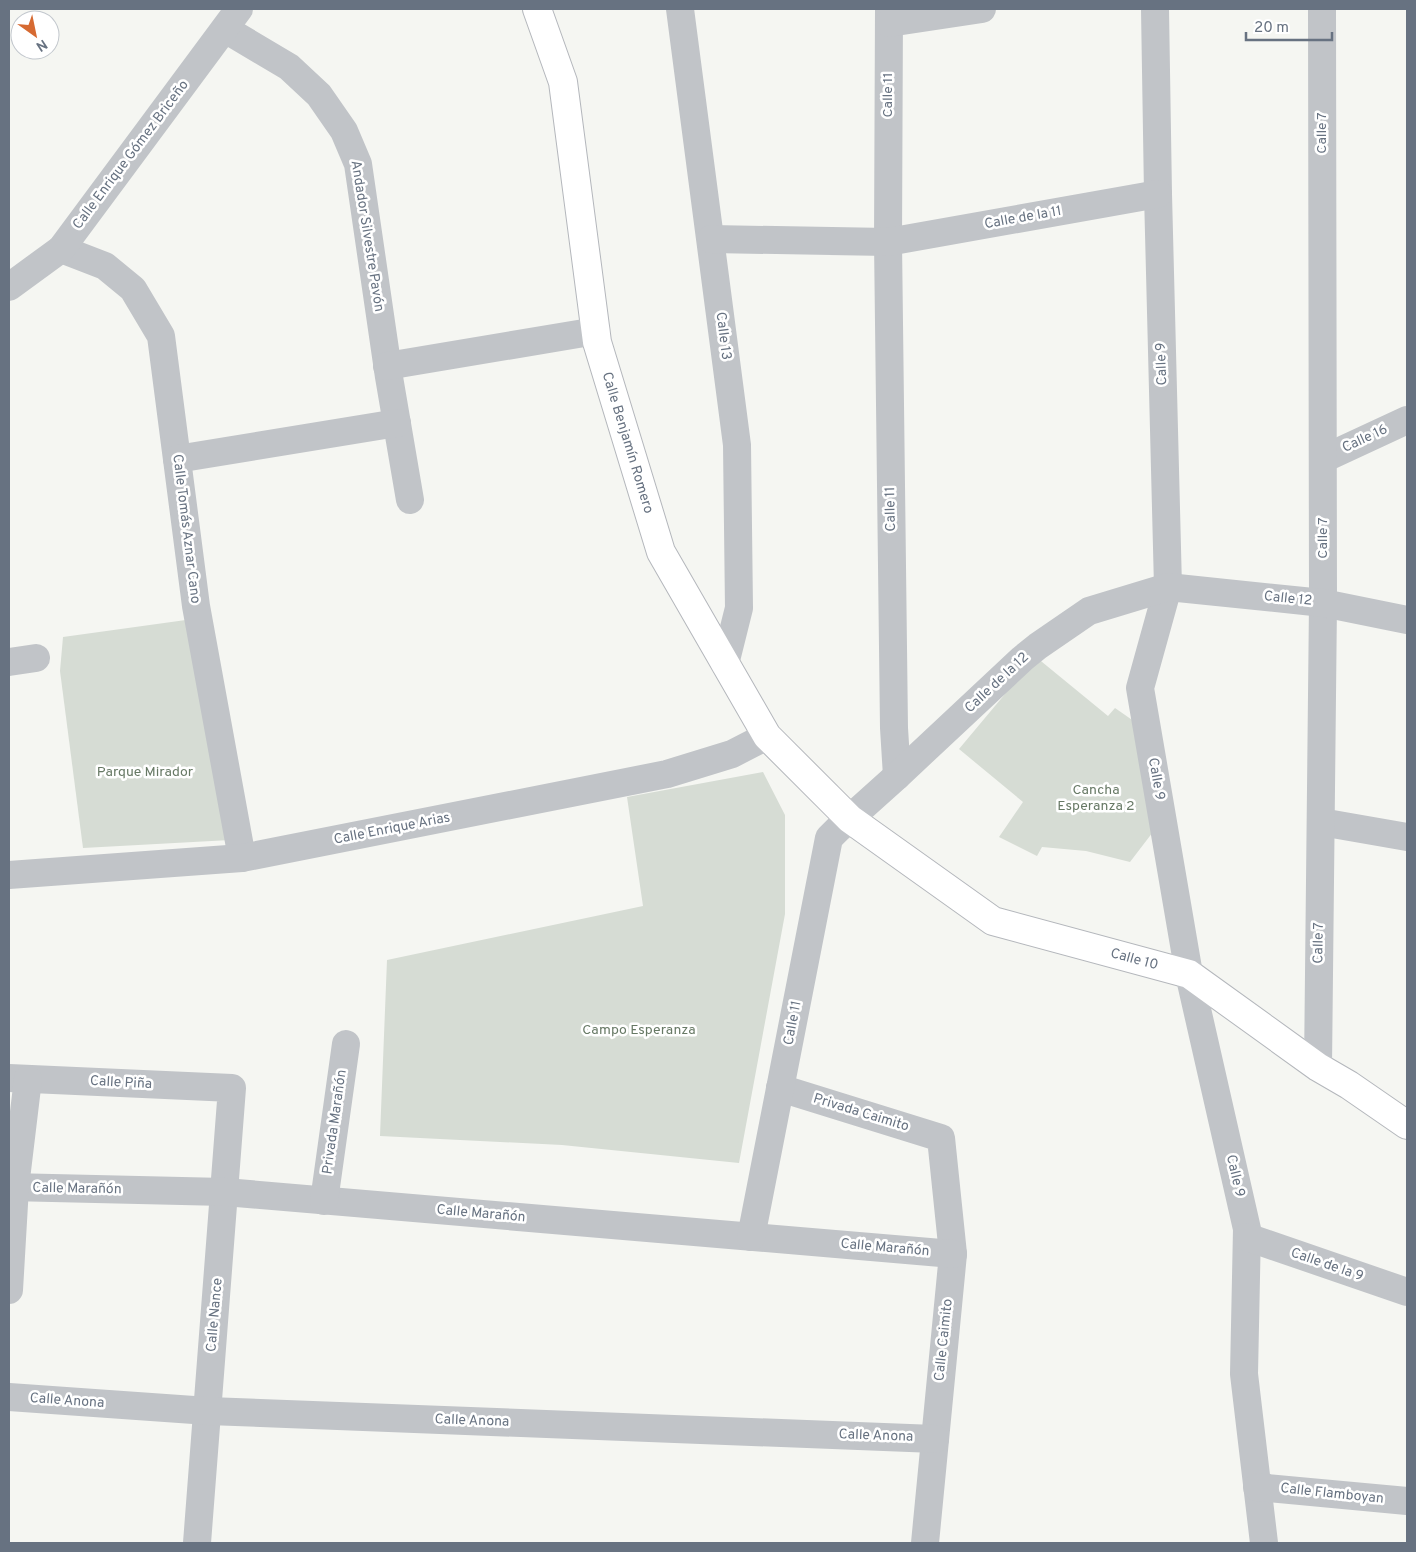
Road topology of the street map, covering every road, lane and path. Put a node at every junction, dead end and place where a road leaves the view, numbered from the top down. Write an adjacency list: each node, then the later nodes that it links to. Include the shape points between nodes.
1 (537, 9): 13 (street, Calle Benjamín Romero, via 563,82)
2 (680, 9): 9 (street, Calle 13)
3 (982, 9): 6 (street)
4 (1155, 9): 8 (street, Calle 9)
5 (1322, 9): 17 (street, Calle 7)
6 (889, 16): 10 (street, Calle 11)
7 (232, 19): 11 (street, Calle Enrique Gómez Briceño); 14 (street, Andador Silvestre Pavón, via 319,95 344,131 358,164)
8 (1158, 194): 10 (street, Calle de la 11); 20 (street, Calle 9)
9 (711, 239): 10 (street); 25 (street, Calle 13, via 737,445 739,608)
10 (888, 242): 27 (street, Calle 11)
11 (61, 249): 12 (street, Calle Enrique Gómez Briceño); 18 (street, Calle Tomás Aznar Cano, via 105,266 133,289 161,336)
12 (9, 287)
13 (596, 331): 14 (street); 25 (street, Calle Benjamín Romero, via 661,552)
14 (387, 366): 16 (street, Andador Silvestre Pavón)
15 (1407, 420): 17 (street, Calle 16)
16 (397, 423): 18 (street); 19 (street, Andador Silvestre Pavón)
17 (1323, 459): 21 (street, Calle 7)
18 (178, 460): 31 (street, Calle Tomás Aznar Cano, via 196,606)
19 (410, 500)
20 (1168, 587): 21 (street, Calle 12); 27 (street, Calle de la 12, via 1089,611 1038,646); 33 (street, Calle 9, via 1140,688)
21 (1323, 603): 22 (street, Calle 12); 29 (street, Calle 7)
22 (1407, 620)
23 (36, 658): 24 (street)
24 (9, 662)
25 (725, 664): 26 (street, Calle Benjamín Romero)
26 (767, 736): 28 (street, Calle Benjamín Romero); 31 (street, Calle Enrique Arias, via 732,754 667,774)
27 (897, 776): 28 (street, Calle de la 12)
28 (850, 819): 33 (street, Calle 10, via 994,921); 38 (street, Calle 11, via 829,838)
29 (1320, 822): 30 (street); 35 (street, Calle 7)
30 (1407, 838)
31 (242, 858): 32 (street, Calle Enrique Arias)
32 (9, 875)
33 (1189, 974): 35 (street, Calle 10); 45 (street, Calle 9)
34 (346, 1044): 43 (street, Privada Marañón)
35 (1318, 1066): 39 (street, Calle 10)
36 (19, 1078): 37 (street, Calle Piña); 41 (street)
37 (232, 1088): 42 (street, Calle Nance)
38 (780, 1088): 40 (street, Privada Caimito); 44 (street, Calle 11)
39 (1407, 1125)
40 (941, 1138): 46 (street, Calle Caimito)
41 (12, 1187): 42 (street, Calle Marañón); 47 (street)
42 (226, 1192): 43 (street, Calle Marañón); 50 (street, Calle Nance)
43 (324, 1201): 44 (street, Calle Marañón)
44 (751, 1237): 46 (street, Calle Marañón)
45 (1247, 1237): 48 (street, Calle de la 9); 52 (street, Calle 9, via 1244,1374)
46 (953, 1254): 51 (street, Calle Caimito)
47 (9, 1290)
48 (1407, 1292)
49 (9, 1397): 50 (street, Calle Anona)
50 (208, 1410): 51 (street, Calle Anona); 54 (street, Calle Nance)
51 (935, 1438): 55 (street, Calle Caimito)
52 (1257, 1487): 53 (street, Calle Flamboyan); 56 (street, Calle 9)
53 (1407, 1501)
54 (197, 1543)
55 (925, 1543)
56 (1264, 1543)

